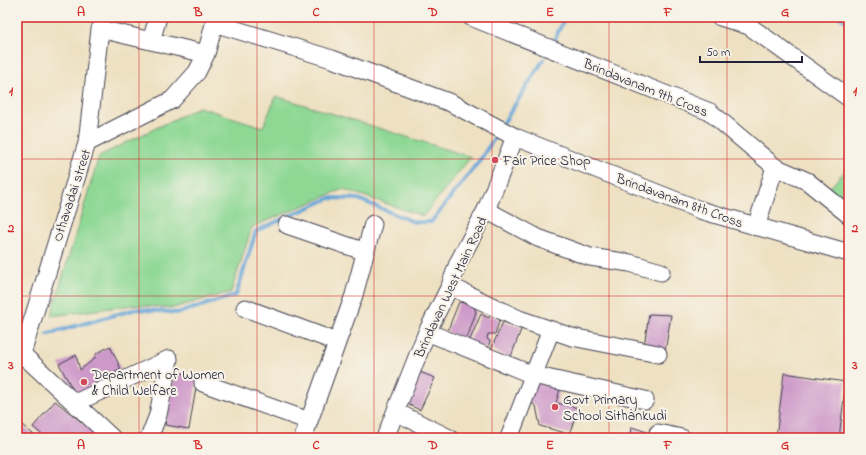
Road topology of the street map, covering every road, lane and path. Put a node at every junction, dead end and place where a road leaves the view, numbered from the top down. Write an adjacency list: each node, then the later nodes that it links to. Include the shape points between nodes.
1 (158, 17): 6 (street)
2 (471, 17): 11 (street, Brindavanam 9th Cross, via 710,112)
3 (720, 17): 8 (street, via 749,26)
4 (215, 20): 7 (street, Othavadai street); 9 (street, Brindavanam 8th Cross, via 332,59 451,103)
5 (100, 23): 6 (street); 10 (street)
6 (151, 41): 7 (street)
7 (206, 54): 10 (street, Othavadai street, via 197,72 172,100)
8 (849, 98)
9 (515, 137): 12 (street, Brindavan West Main Road); 16 (street, Brindavanam 8th Cross, via 700,210)
10 (87, 143): 26 (street, Othavadai street)
11 (775, 167): 13 (street, Brindavanam 9th Cross, via 807,181); 16 (street)
12 (486, 210): 19 (street, via 538,238 590,257); 20 (street, Brindavan West Main Road, via 458,262)
13 (849, 215)
14 (373, 224): 17 (street)
15 (287, 226): 17 (street)
16 (756, 227): 18 (street, Brindavanam 8th Cross)
17 (366, 252): 24 (street)
18 (849, 253)
19 (661, 272)
20 (450, 286): 22 (street, via 519,319); 23 (street, Brindavan West Main Road)
21 (245, 308): 24 (street)
22 (551, 330): 25 (street, via 572,337); 27 (street)
23 (427, 332): 27 (street); 31 (street, Brindavan West Main Road)
24 (337, 342): 32 (street)
25 (658, 354)
26 (19, 355): 30 (street)
27 (533, 375): 29 (street); 39 (street)
28 (202, 383): 32 (street)
29 (645, 400)
30 (75, 403): 34 (street); 35 (street, via 169,359 158,415)
31 (396, 412): 37 (street, Brindavan West Main Road); 38 (street)
32 (309, 421): 36 (street)
33 (658, 433): 40 (street)
34 (112, 438)
35 (149, 438)
36 (303, 438)
37 (385, 438)
38 (449, 438)
39 (509, 438)
40 (682, 438)

